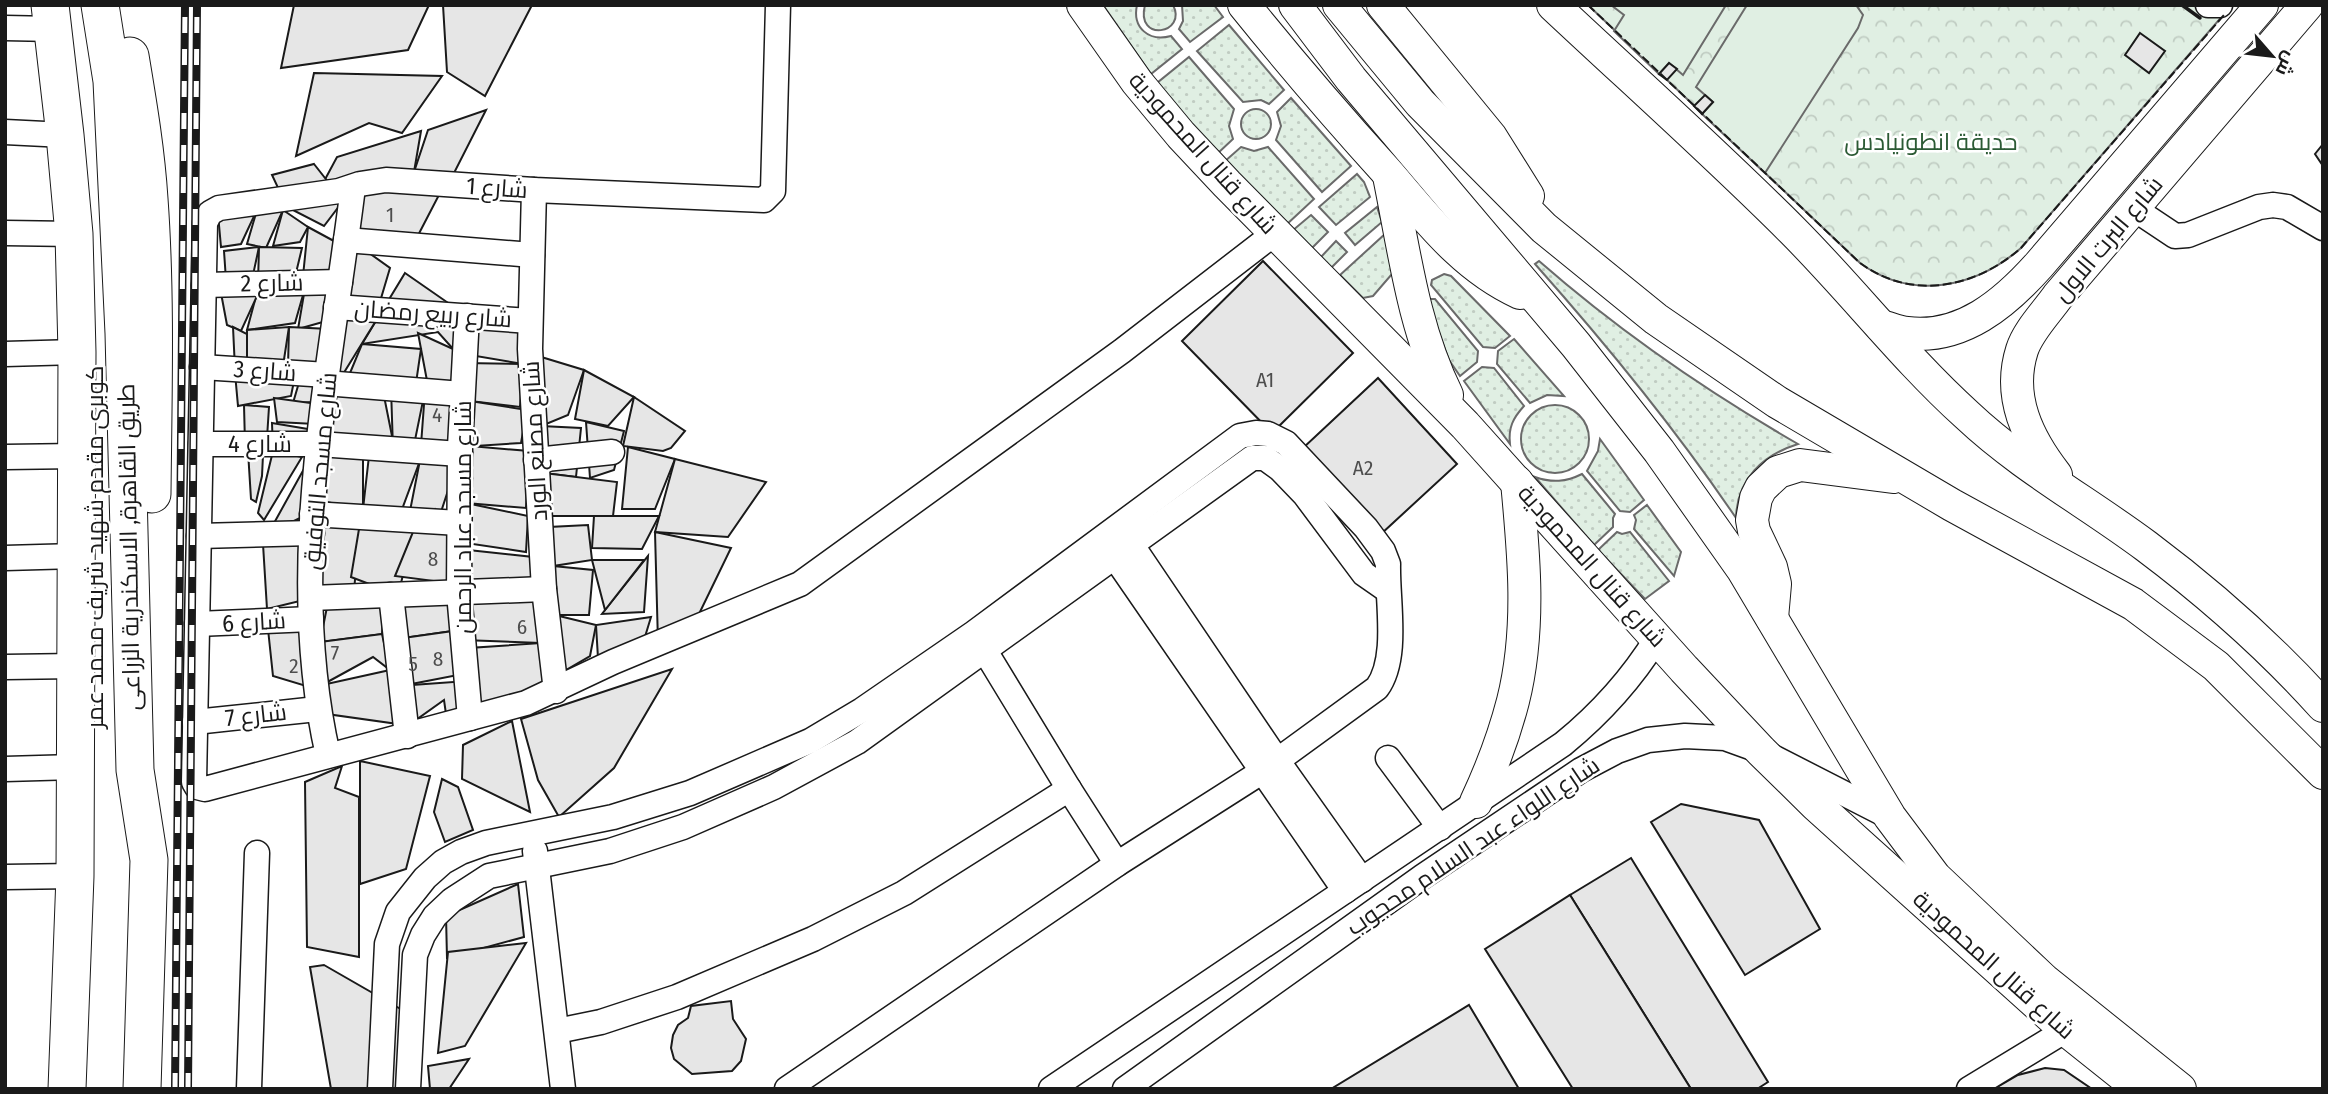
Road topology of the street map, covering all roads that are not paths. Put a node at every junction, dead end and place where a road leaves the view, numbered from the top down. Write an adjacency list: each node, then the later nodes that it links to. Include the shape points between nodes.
1 (100, 5): 86 (highway, طريق القاهرة, الاسكندرية الزراعى, via 112,82 124,333 135,770)
2 (121, 5): 86 (highway, via 140,111 153,275)
3 (778, 5): 20 (street, شارع 1, via 773,191 768,198)
4 (1083, 5): 25 (main road, شارع قنال المحمودية, via 1181,135)
5 (1244, 5): 18 (main road)
6 (1295, 5): 31 (main road, شارع قنال المحمودية)
7 (1339, 5): 22 (main road, via 1420,103)
8 (1383, 5): 22 (main road, via 1491,136)
9 (1553, 5): 35 (main road, via 1793,230)
10 (2208, 5): 11 (street)
11 (2220, 5)
12 (2262, 5): 35 (main road, شارع البرت الاول, via 2007,297 1965,325 1935,332 1908,333)
13 (2307, 5): 21 (main road, شارع البرت الاول)
14 (60, 13): 15 (street); 17 (highway, طريق القاهرة, الاسكندرية الزراعى); 96 (highway, كوبرى مقدم شهيد شريف محمد عمر, via 85,66 93,176 96,761)
15 (5, 28)
16 (5, 132): 17 (street)
17 (65, 135): 26 (highway, طريق القاهرة, الاسكندرية الزراعى)
18 (1388, 174): 31 (main road, via 1456,250 1494,279); 41 (main road, via 1426,348)
19 (353, 187): 20 (street, شارع 1, via 386,180); 27 (street, شارع مسجد التوفيق); 30 (street, شارع 1, via 210,213 205,223)
20 (534, 190): 28 (street, شارع مصنع الورد)
21 (2133, 208): 23 (street, via 2175,236 2273,205 2294,210); 51 (main road, شارع البرت الاول, via 2037,324 2023,348 2016,378 2029,436)
22 (1544, 228): 49 (main road, via 1715,362)
23 (2323, 228)
24 (5, 233): 26 (street)
25 (1275, 233): 41 (main road, شارع قنال المحمودية); 68 (street, via 1122,351 814,575)
26 (74, 234): 36 (highway, طريق القاهرة, الاسكندرية الزراعى)
27 (346, 240): 28 (street); 29 (street, شارع مسجد التوفيق)
28 (532, 255): 34 (street, شارع مصنع الورد)
29 (340, 282): 30 (street, شارع 2); 32 (street, شارع مسجد التوفيق)
30 (204, 285): 38 (street)
31 (1537, 302): 62 (main road, شارع قنال المحمودية, via 1659,451)
32 (336, 307): 33 (street, شارع ربيع رمضان); 39 (street, شارع مسجد التوفيق)
33 (467, 316): 34 (street, شارع ربيع رمضان); 40 (street, شارع مسجد عباد الرحمن)
34 (530, 321): 48 (street, شارع مصنع الورد)
35 (1881, 326): 51 (main road, via 1968,417)
36 (77, 352): 37 (street); 46 (highway, طريق القاهرة, الاسكندرية الزراعى)
37 (5, 354)
38 (202, 367): 39 (street, شارع 3); 42 (street)
39 (326, 379): 40 (street, شارع 3); 43 (street, شارع مسجد التوفيق)
40 (462, 394): 45 (street, شارع مسجد عباد الرحمن)
41 (1465, 425): 50 (main road, شارع قنال المحمودية)
42 (201, 444): 43 (street, شارع 4); 54 (street)
43 (319, 444): 45 (street, شارع 4); 53 (street, شارع مسجد التوفيق)
44 (612, 452): 48 (street)
45 (460, 454): 52 (street, شارع مسجد عباد الرحمن)
46 (77, 456): 47 (street); 56 (highway, طريق القاهرة, الاسكندرية الزراعى)
47 (5, 457)
48 (536, 460): 58 (street, شارع مصنع الورد)
49 (1912, 480): 62 (main road, via 1811,465 1788,467 1769,479 1756,498 1752,520 1775,584); 80 (main road, via 2133,604 2216,666)
50 (1517, 482): 64 (main road, شارع قنال المحمودية); 82 (main road, via 1525,589 1522,646 1513,702)
51 (2075, 498): 69 (main road, via 2146,546 2231,615)
52 (459, 523): 53 (street); 59 (street, شارع مسجد عباد الرحمن)
53 (312, 524): 54 (street); 61 (street, شارع مسجد التوفيق)
54 (199, 536): 63 (street)
55 (1116, 541): 65 (street); 77 (street); 77 (street, via 1246,447 1256,433 1286,443 1384,551 1389,651 1384,678 1377,688)
56 (76, 556): 57 (street); 66 (highway, طريق القاهرة, الاسكندرية الزراعى)
57 (5, 558)
58 (544, 589): 59 (street, شارع 6); 68 (street, شارع مصنع الورد)
59 (459, 593): 60 (street, شارع 6); 71 (street, شارع مسجد عباد الرحمن)
60 (391, 595): 61 (street, شارع 6); 73 (street)
61 (311, 609): 63 (street, شارع 6); 70 (street, شارع مسجد التوفيق)
62 (1772, 618): 83 (main road, شارع قنال المحمودية)
63 (197, 624): 72 (street)
64 (1657, 638): 74 (main road, شارع قنال المحمودية); 82 (street, شارع اللواء عبد السلام محجوب, via 1625,685 1585,726)
65 (979, 641): 81 (street); 85 (street, via 778,756 670,800); 89 (street, via 857,741 774,787 653,838)
66 (76, 666): 67 (street); 78 (highway, طريق القاهرة, الاسكندرية الزراعى)
67 (5, 667)
68 (556, 691): 71 (street)
69 (2323, 706)
70 (317, 709): 72 (street, شارع 7); 75 (street, شارع مسجد التوفيق)
71 (470, 718): 73 (street)
72 (195, 722): 75 (street, via 194,782 200,789)
73 (407, 736): 75 (street)
74 (1761, 751): 83 (street, شارع اللواء عبد السلام محجوب); 93 (main road, شارع قنال المحمودية); 104 (street, شارع اللواء عبد السلام محجوب, via 1725,738 1685,736 1648,740 1616,751 1422,877)
75 (328, 755)
76 (1388, 758): 84 (street)
77 (1270, 766): 88 (street); 92 (street)
78 (75, 767): 79 (street); 90 (highway, طريق القاهرة, الاسكندرية الزراعى)
79 (5, 769)
80 (2323, 773)
81 (1069, 789): 88 (street); 94 (street, via 904,893 813,939 677,997)
82 (1476, 802): 84 (street, شارع اللواء عبد السلام محجوب)
83 (1890, 817): 107 (main road, شارع قنال المحمودية, via 1935,877 2034,971)
84 (1440, 828): 92 (street, شارع اللواء عبد السلام محجوب)
85 (531, 834): 89 (street); 99 (street, via 486,843 443,862 398,912 387,944)
86 (147, 838): 97 (highway, طريق القاهرة, الاسكندرية الزراعى)
87 (257, 853): 98 (street)
88 (1117, 864): 102 (street)
89 (538, 866): 94 (street); 100 (street, via 497,873 477,882 435,916 423,935 415,955)
90 (75, 876): 91 (street); 95 (highway, طريق القاهرة, الاسكندرية الزراعى)
91 (5, 877)
92 (1354, 886): 103 (street, شارع اللواء عبد السلام محجوب)
93 (2066, 1030): 105 (street); 106 (main road, شارع قنال المحمودية)
94 (557, 1031): 101 (street)
95 (67, 1089)
96 (92, 1089)
97 (142, 1089)
98 (249, 1089)
99 (380, 1089)
100 (408, 1089)
101 (563, 1089)
102 (787, 1089)
103 (1051, 1089)
104 (1125, 1089)
105 (1969, 1089)
106 (2140, 1089)
107 (2180, 1089)

